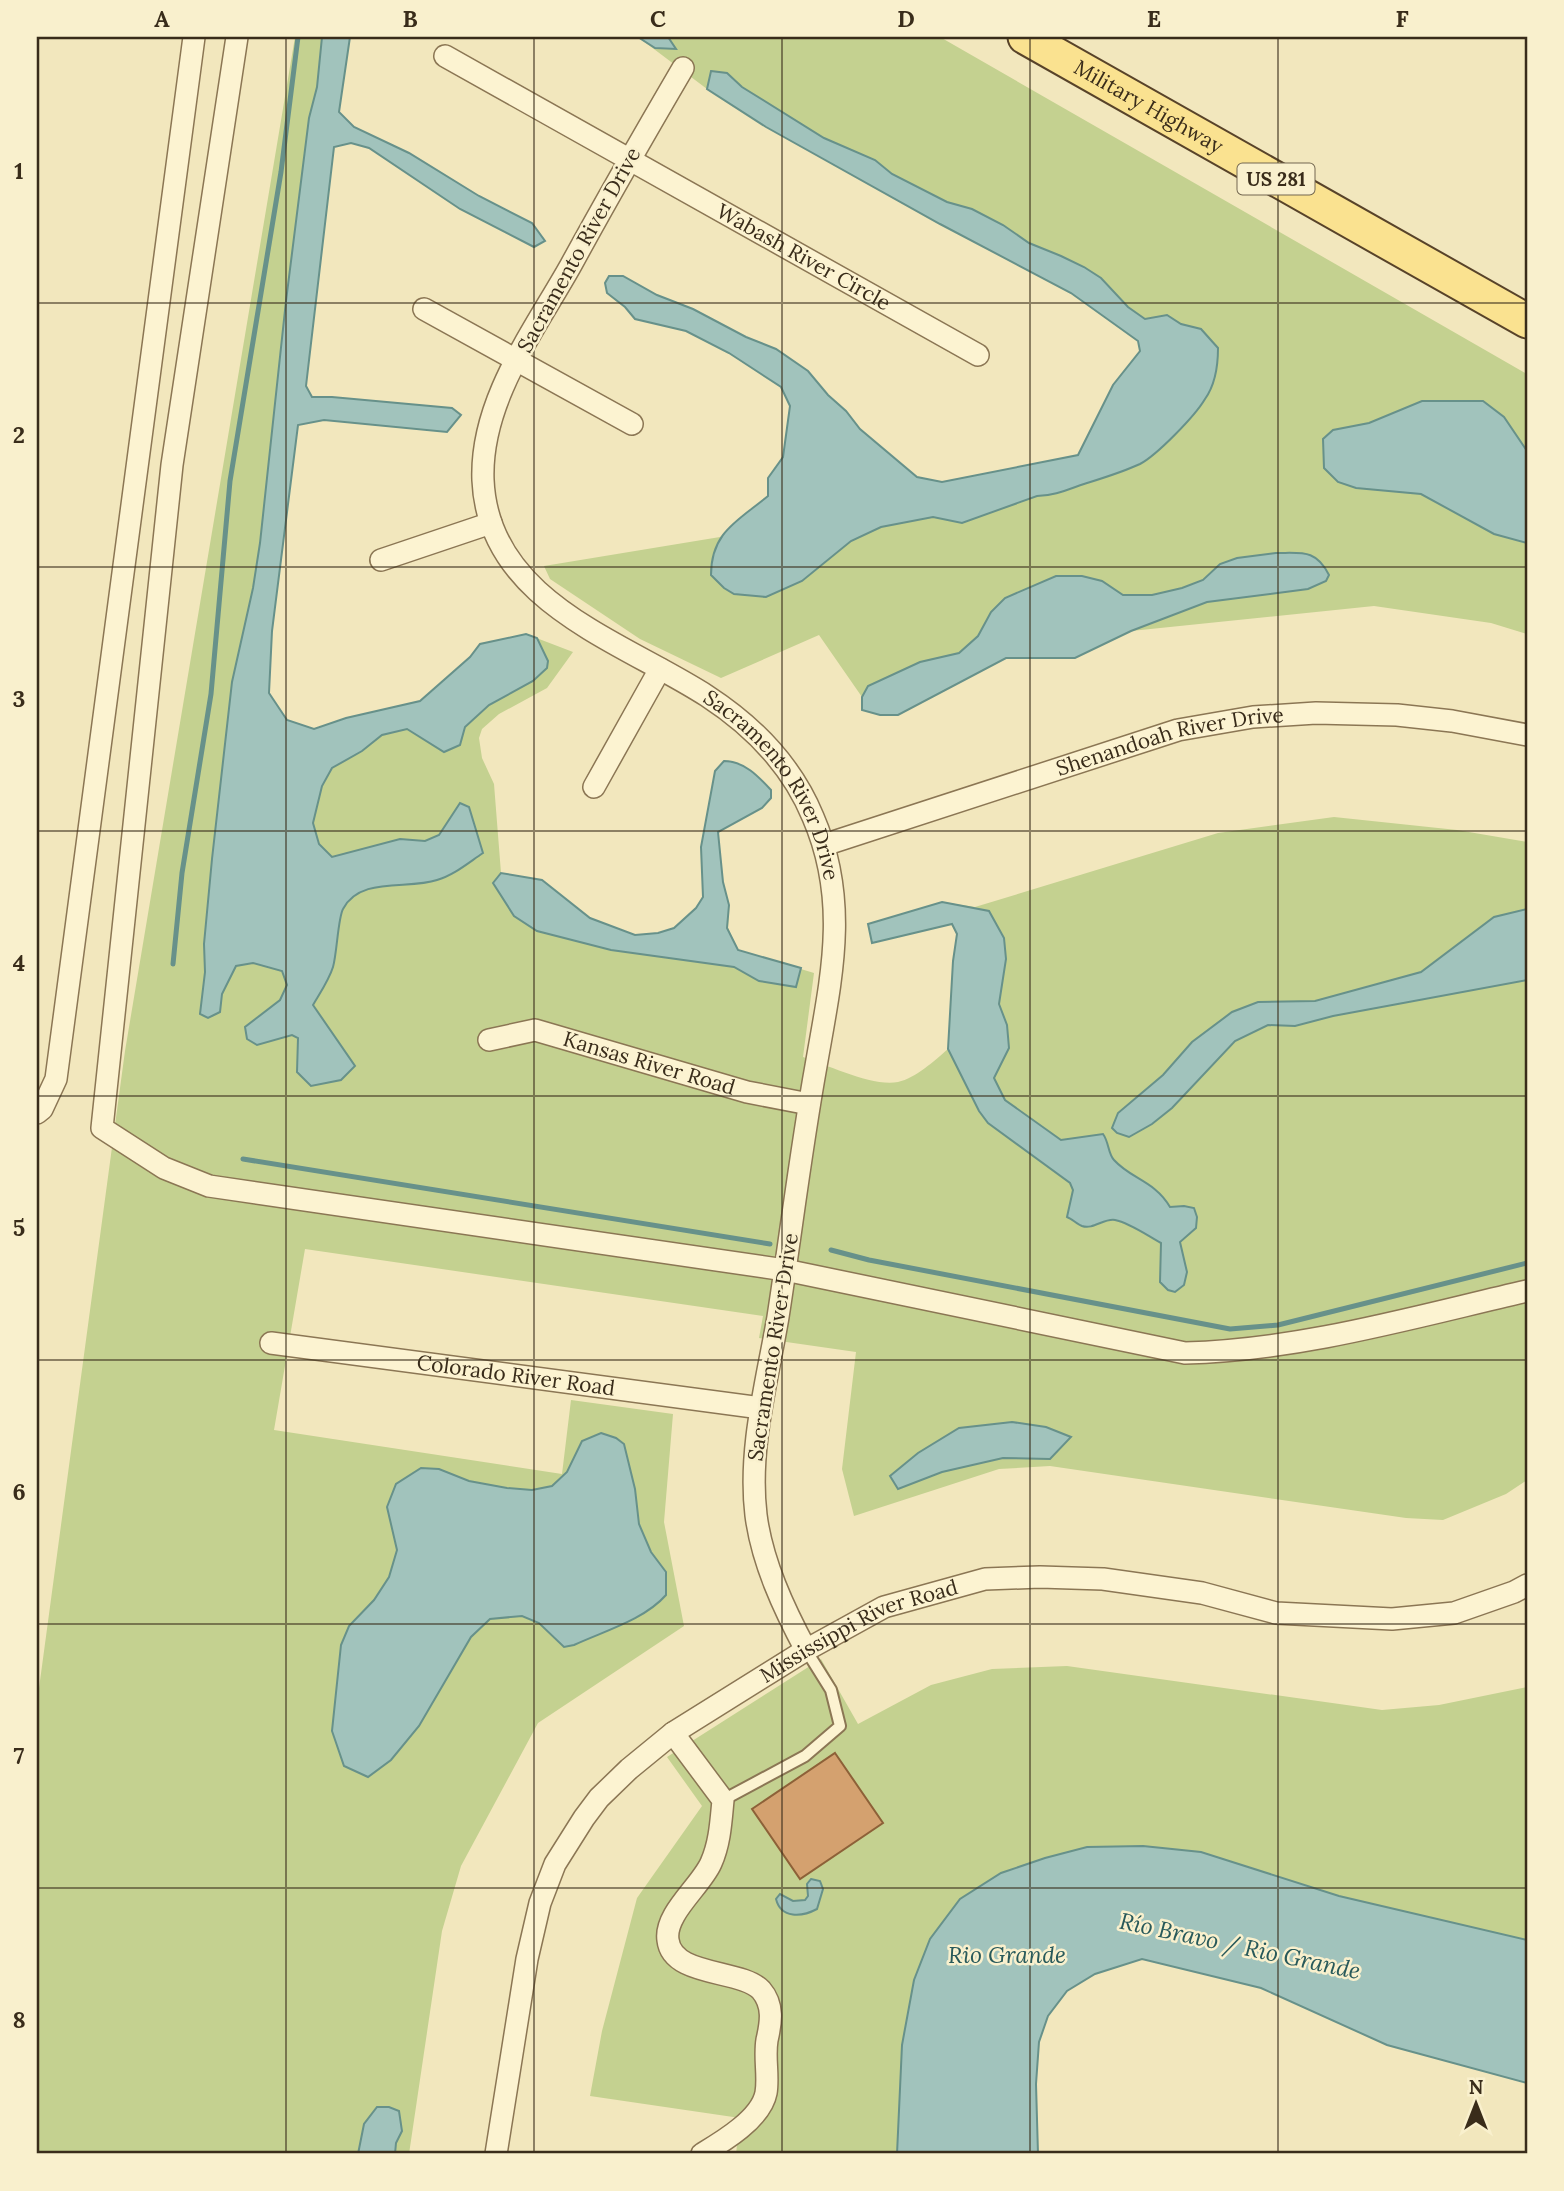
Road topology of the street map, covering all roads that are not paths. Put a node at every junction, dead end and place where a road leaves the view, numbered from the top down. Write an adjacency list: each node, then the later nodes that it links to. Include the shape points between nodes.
1 (194, 37): 20 (street, via 56,1079)
2 (237, 37): 21 (street, via 172,466 102,1128 164,1168 209,1185)
3 (1025, 37): 8 (main road, Military Highway / US 281)
4 (445, 56): 6 (street, Wabash River Circle)
5 (683, 68): 6 (street, Sacramento River Drive)
6 (629, 161): 9 (street, Wabash River Circle); 10 (street, Sacramento River Drive)
7 (424, 309): 10 (street)
8 (1527, 321)
9 (978, 355)
10 (517, 361): 11 (street); 12 (street, Sacramento River Drive, via 491,419 484,456 484,496)
11 (632, 424)
12 (491, 523): 13 (street); 14 (street, Sacramento River Drive, via 513,565 555,607)
13 (381, 560)
14 (660, 668): 16 (street); 17 (street, Sacramento River Drive, via 753,731 781,761 806,802)
15 (1527, 735): 17 (street, Shenandoah River Drive, via 1397,715 1253,717 1178,730)
16 (594, 787)
17 (824, 845): 19 (street, Sacramento River Drive, via 836,909 834,962)
18 (489, 1040): 19 (street, Kansas River Road, via 535,1030 747,1092)
19 (809, 1104): 21 (street, Sacramento River Drive)
20 (37, 1113)
21 (785, 1270): 22 (street, via 1185,1353 1299,1343); 24 (street, Sacramento River Drive)
22 (1527, 1291)
23 (271, 1343): 24 (street, Colorado River Road)
24 (761, 1408): 26 (street, Sacramento River Drive, via 754,1464 760,1538)
25 (1527, 1585): 26 (street, Mississippi River Road, via 1454,1614 1392,1619 1276,1613 1202,1593 1102,1579 985,1579 884,1607)
26 (806, 1650): 27 (street, Mississippi River Road); 28 (lane, via 831,1690 841,1726 805,1756)
27 (673, 1734): 28 (street); 29 (street, Mississippi River Road, via 599,1798 555,1864 527,1959)
28 (723, 1800): 30 (street, via 712,1862 679,1907 667,1941 677,1959 761,1990 771,2015 766,2095 734,2134)
29 (496, 2154)
30 (702, 2154)

